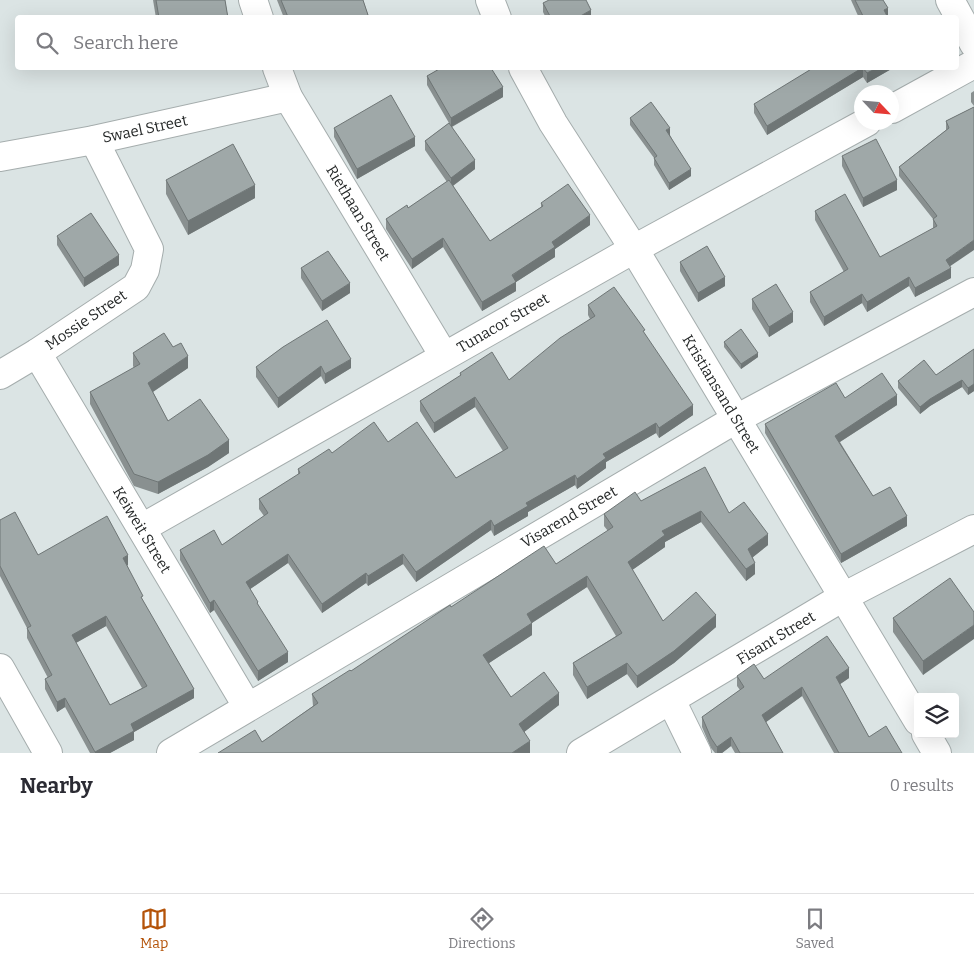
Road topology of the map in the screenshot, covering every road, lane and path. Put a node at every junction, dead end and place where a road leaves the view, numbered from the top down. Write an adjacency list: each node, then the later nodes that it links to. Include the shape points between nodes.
1 (253, 0): 4 (street)
2 (490, 0): 5 (street)
3 (950, 0): 6 (street)
4 (258, 15)
5 (496, 15)
6 (958, 15)
7 (959, 16): 8 (street)
8 (974, 44)
9 (974, 64): 13 (street)
10 (279, 70): 12 (street, Riethaan Street)
11 (524, 70): 17 (street, Kristiansand Street, via 553,123)
12 (288, 97): 15 (street, Swael Street); 20 (street, Riethaan Street)
13 (899, 105)
14 (854, 129): 17 (street, Tunacor Street)
15 (94, 140): 16 (street, Swael Street); 19 (street, Mossie Street, via 149,249 145,270 136,287)
16 (0, 157)
17 (634, 249): 20 (street, Tunacor Street); 22 (street, Kristiansand Street)
18 (974, 292): 22 (street, Visarend Street)
19 (37, 354): 21 (street, Mossie Street); 23 (street, Keiweit Street)
20 (444, 356): 23 (street, Tunacor Street)
21 (0, 375)
22 (736, 419): 25 (street, Kristiansand Street); 28 (street, Visarend Street)
23 (142, 528): 28 (street, Keiweit Street)
24 (974, 529): 25 (street, Fisant Street)
25 (843, 597): 27 (street, Fisant Street); 29 (street, Kristiansand Street)
26 (0, 668): 31 (street)
27 (671, 700): 33 (street, Fisant Street); 34 (street)
28 (247, 706): 32 (street, Visarend Street)
29 (914, 714)
30 (928, 738): 35 (street)
31 (48, 753)
32 (171, 753)
33 (581, 753)
34 (697, 753)
35 (937, 753)

